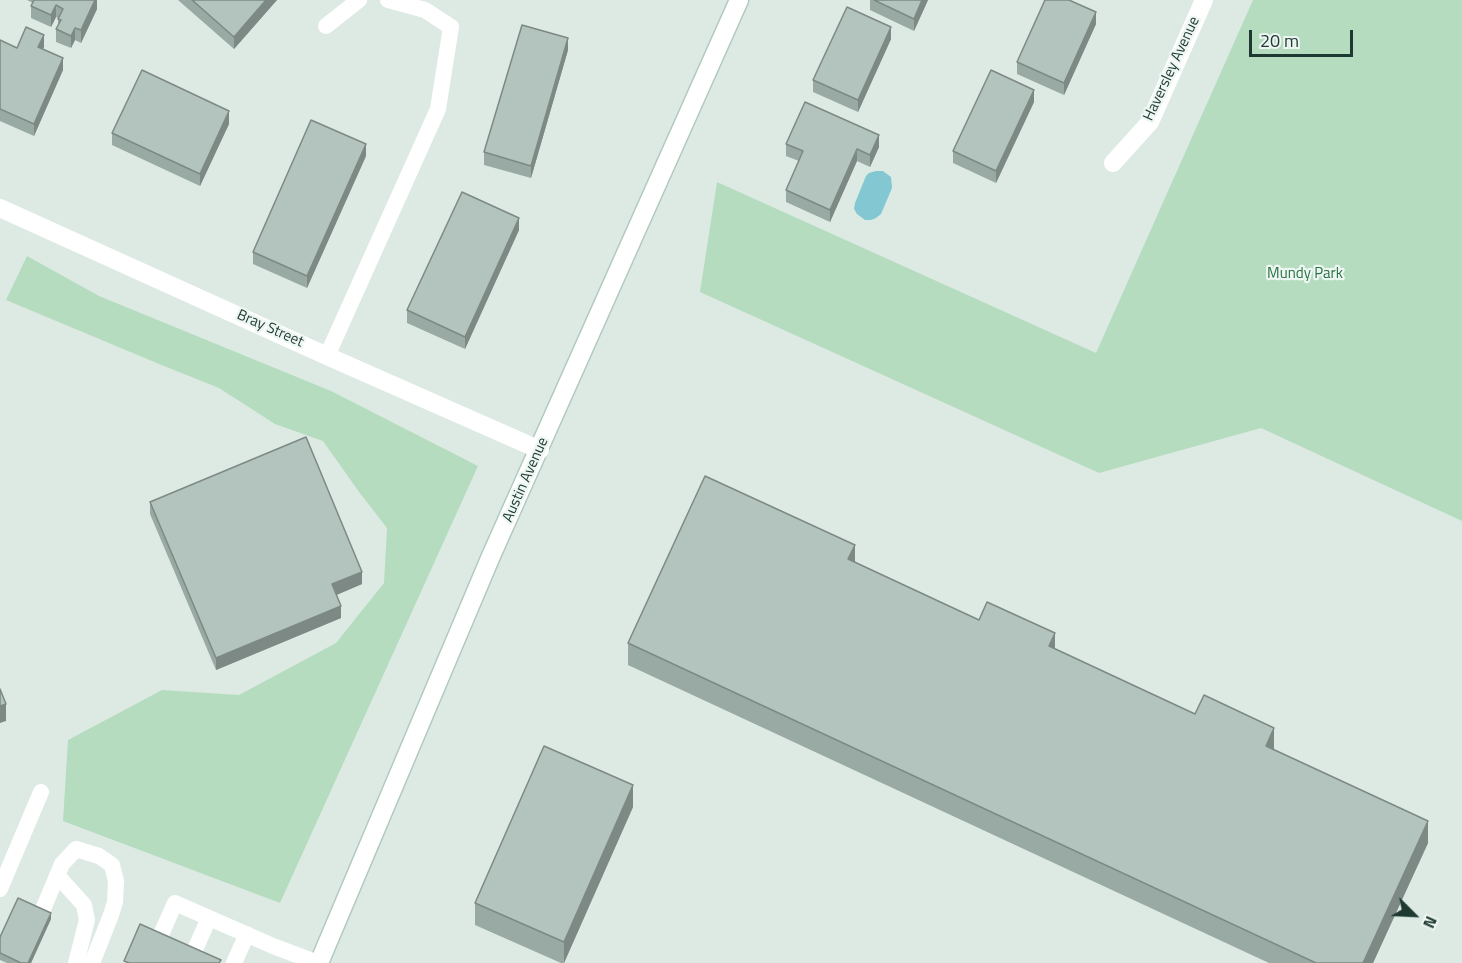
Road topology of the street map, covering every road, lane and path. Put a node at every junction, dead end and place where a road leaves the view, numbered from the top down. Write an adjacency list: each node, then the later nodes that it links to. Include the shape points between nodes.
1 (359, 0): 5 (lane)
2 (388, 0): 8 (lane, via 425,10 452,27 438,110)
3 (739, 0): 9 (main road, Austin Avenue)
4 (1204, 0): 6 (main road, Haversley Avenue, via 1150,122)
5 (326, 26)
6 (1113, 163)
7 (0, 208): 8 (main road, Bray Street)
8 (327, 356): 9 (main road, Bray Street)
9 (540, 450): 21 (main road, Austin Avenue)
10 (41, 792): 12 (lane)
11 (57, 875): 13 (lane); 18 (lane, via 84,905 87,920); 19 (lane, via 76,849 112,865 115,902)
12 (0, 889)
13 (40, 914)
14 (209, 918): 15 (lane); 16 (lane, via 175,903); 17 (lane)
15 (247, 934): 20 (lane); 21 (lane)
16 (159, 939)
17 (193, 954)
18 (76, 963)
19 (92, 963)
20 (234, 963)
21 (318, 963)

